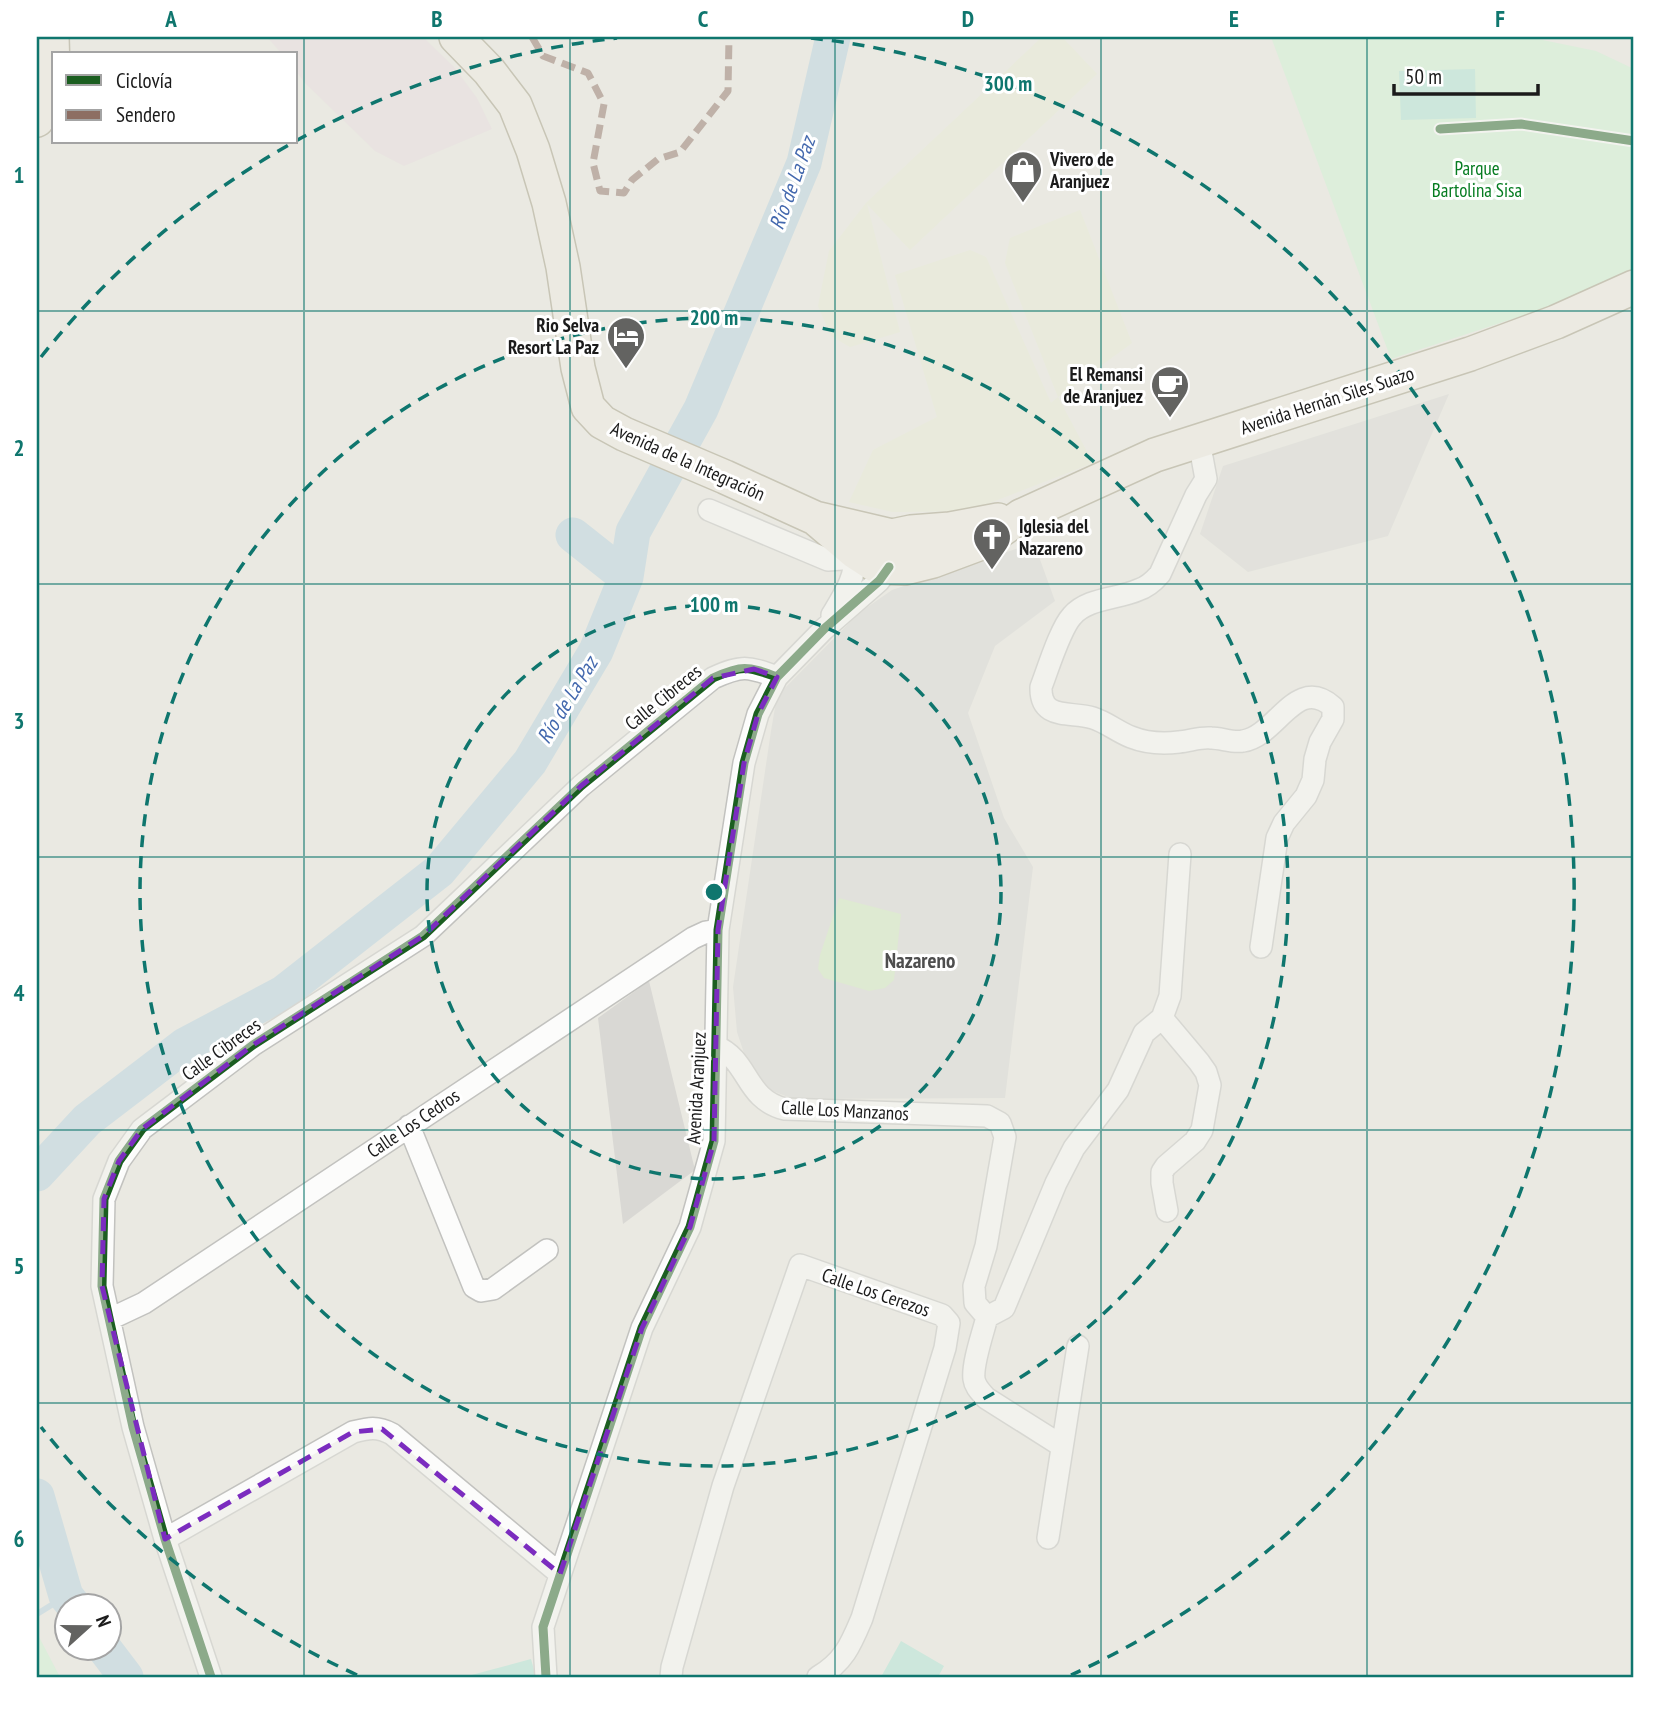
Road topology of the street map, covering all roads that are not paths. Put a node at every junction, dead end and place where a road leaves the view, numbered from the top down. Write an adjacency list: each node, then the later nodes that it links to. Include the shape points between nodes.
1 (456, 37): 7 (main road, Avenida de la Integración, via 515,105 533,150 563,267 588,407 602,422 624,434 815,518)
2 (52, 77): 3 (main road, via 48,101)
3 (37, 120)
4 (1634, 288): 5 (main road, Avenida Hernán Siles Suazo, via 1470,354)
5 (1199, 441): 7 (main road, Avenida Hernán Siles Suazo, via 1021,516 984,542 933,561 905,568); 12 (street, via 1206,479 1160,574 1139,590 1083,607 1072,615 1041,687 1041,698 1055,713 1095,719 1149,742 1178,743 1208,737 1241,742 1256,737 1309,696 1324,699 1333,707 1333,719 1315,759 1313,780 1277,838)
6 (709, 510): 7 (street, Avenida de la Integración, via 828,560)
7 (878, 551): 8 (street, via 856,562); 8 (street, Avenida Aranjuez, via 879,581)
8 (824, 629): 9 (street, Avenida Aranjuez)
9 (777, 677): 11 (street, Avenida Aranjuez, via 758,714 744,763); 19 (street, Calle Cibreces, via 754,669 734,669 713,678 581,786 423,936 253,1045 142,1129 119,1161 104,1199 102,1286)
10 (1180, 854): 13 (street, via 1170,996)
11 (718, 930): 14 (street, Avenida Aranjuez); 15 (street, Calle Los Cedros, via 693,938)
12 (1261, 947)
13 (1162, 1018): 16 (street, via 1199,1062 1210,1085 1202,1130 1162,1172); 18 (street, via 1144,1033 1118,1090 1074,1148 1004,1308)
14 (715, 1046): 18 (street, Calle Los Manzanos, via 734,1058 759,1095 785,1109 987,1116 1000,1123 1005,1137 986,1246 974,1286 975,1303); 24 (street, Avenida Aranjuez, via 713,1141 697,1204 642,1328)
15 (409, 1126): 17 (street, via 474,1287 494,1289); 19 (street, Calle Los Cedros, via 144,1303)
16 (1167, 1211)
17 (547, 1250)
18 (986, 1317): 21 (street, via 975,1367 978,1389)
19 (110, 1319): 23 (street, Calle Cibreces)
20 (1078, 1346): 21 (street)
21 (1062, 1446): 22 (street)
22 (1048, 1538)
23 (164, 1539): 24 (street, via 353,1432 382,1429); 25 (street, Calle Cibreces)
24 (560, 1574): 26 (street, Avenida Aranjuez, via 543,1628)
25 (211, 1677)
26 (545, 1677)
27 (671, 1677): 28 (street, Calle Los Cerezos, via 723,1486 800,1265 942,1315 949,1323 862,1618 849,1649 831,1670)
28 (818, 1677)

